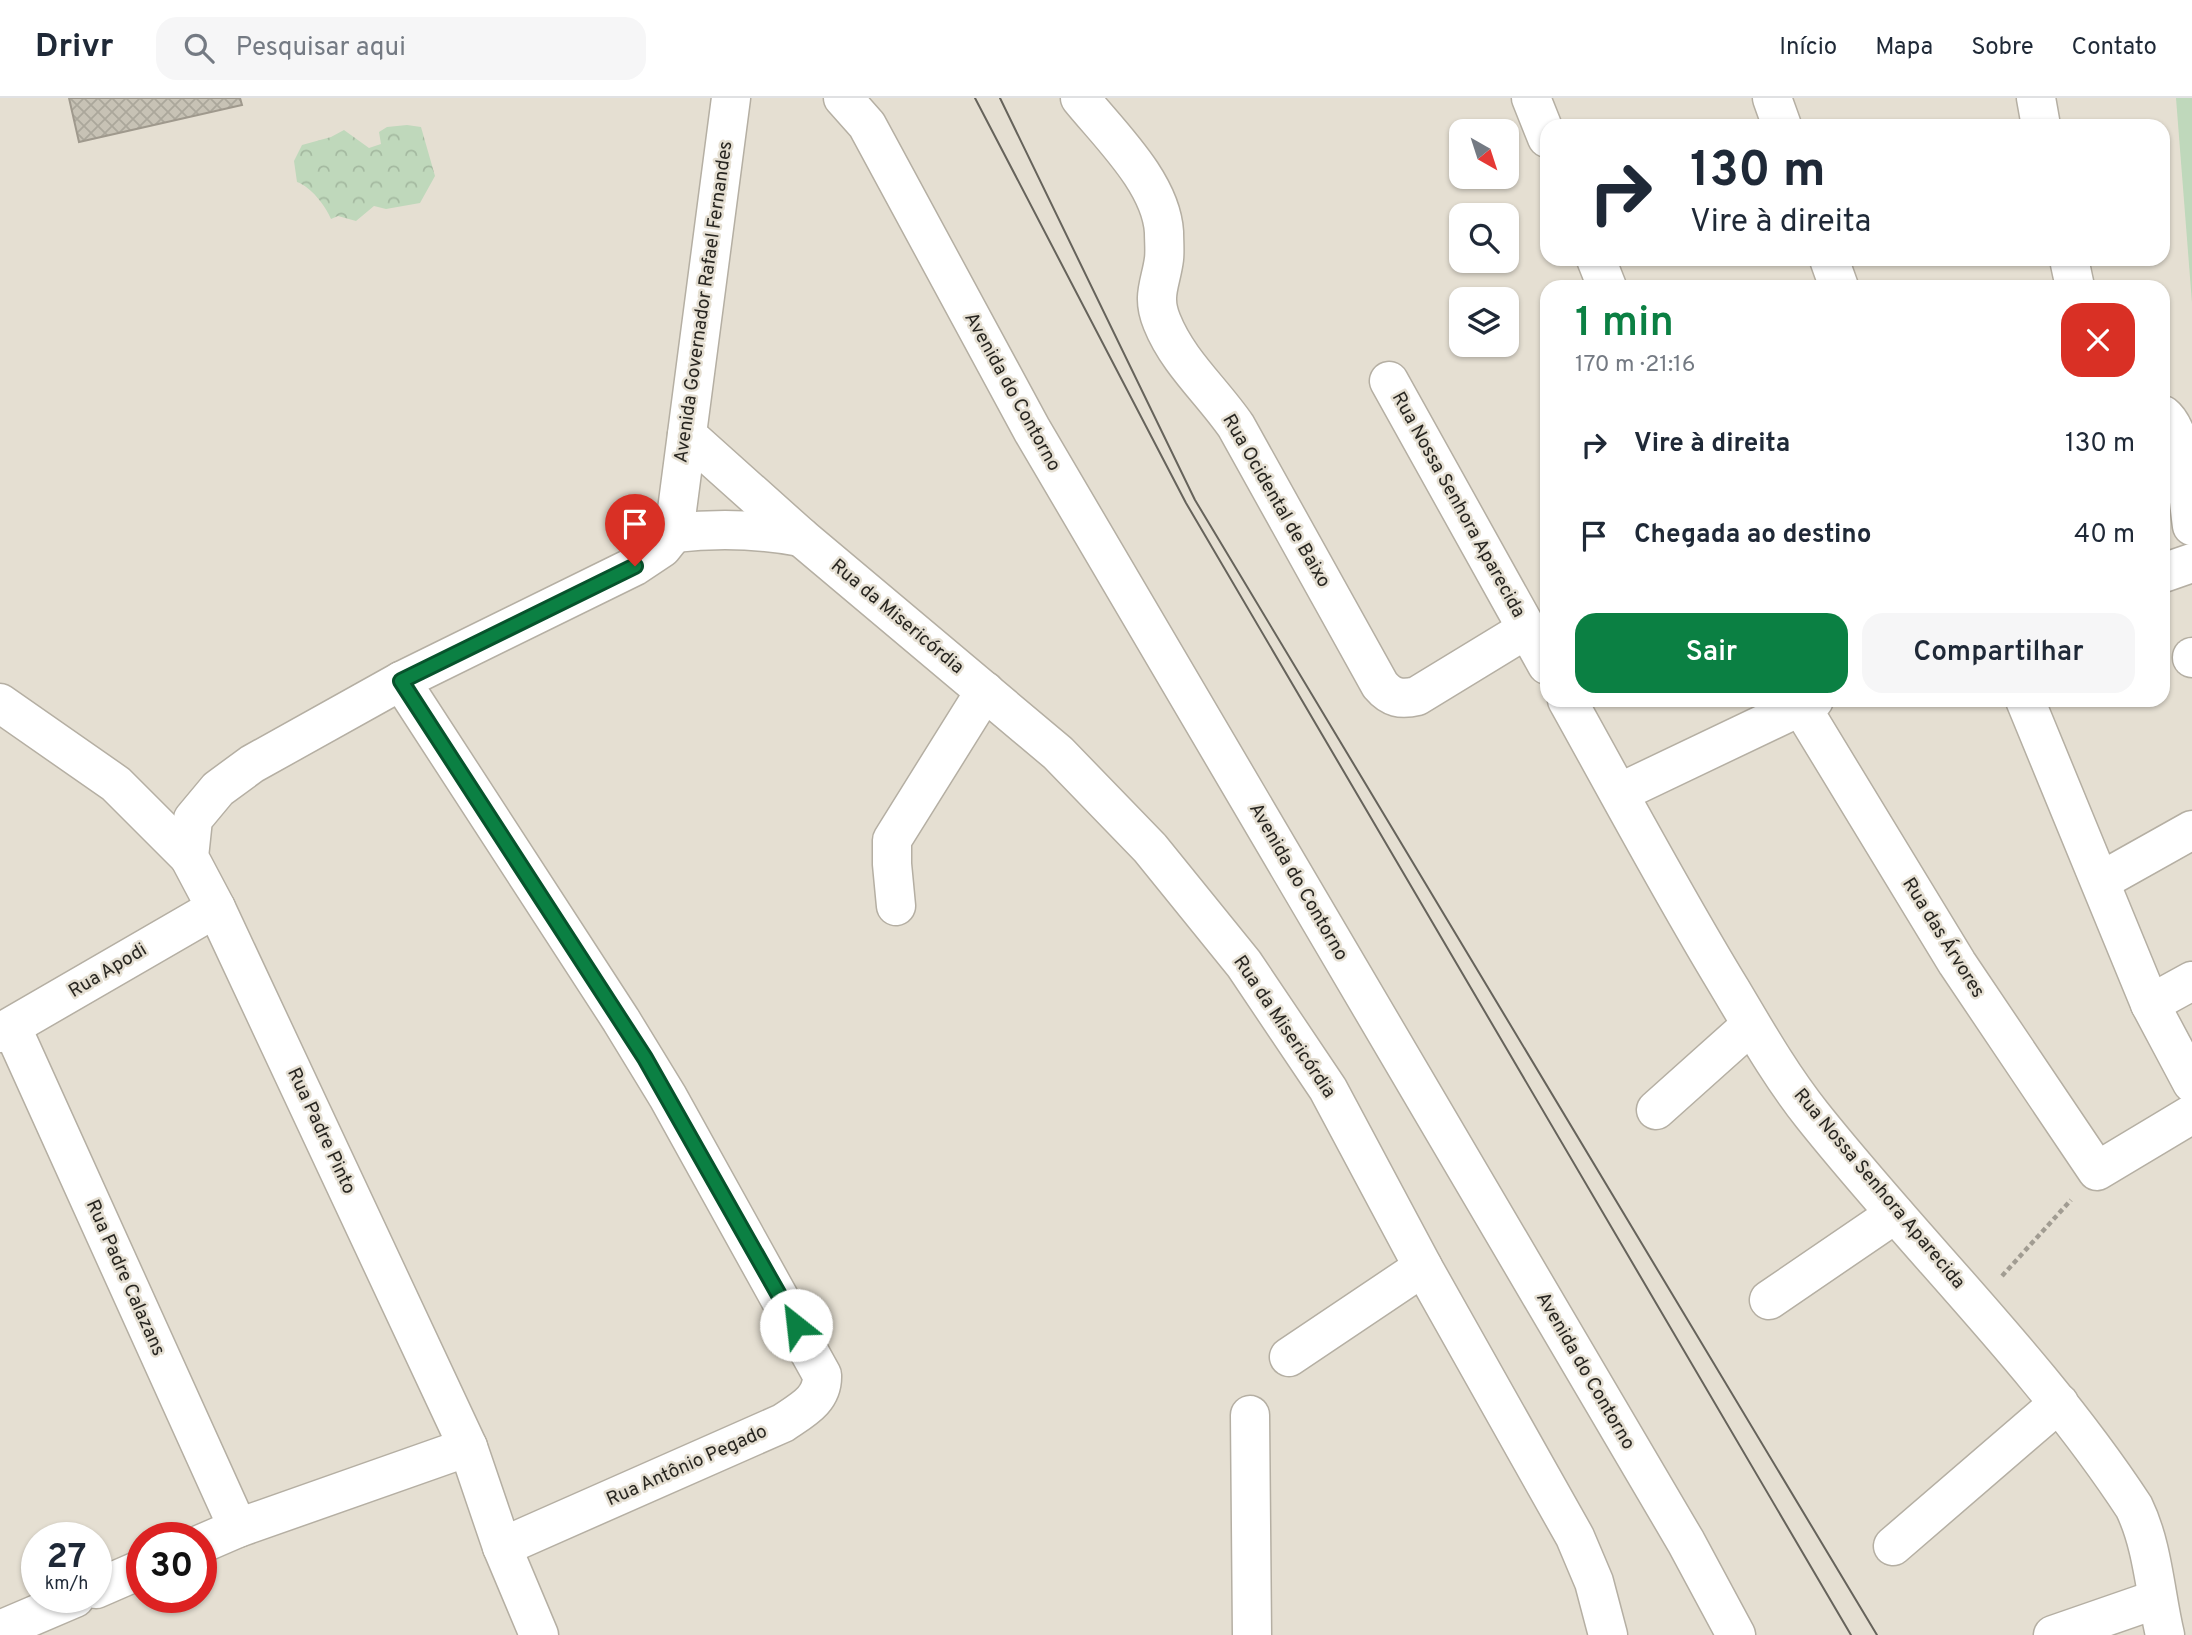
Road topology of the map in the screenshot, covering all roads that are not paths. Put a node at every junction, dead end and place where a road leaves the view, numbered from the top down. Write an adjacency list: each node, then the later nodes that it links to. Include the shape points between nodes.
1 (731, 98): 12 (street, Avenida Governador Rafael Fernandes)
2 (1080, 98): 18 (street, Rua Ocidental de Baixo, via 1153,193 1164,229 1164,259 1156,289 1161,320 1190,371 1236,426 1380,685 1387,693 1405,699 1417,696)
3 (1531, 98): 9 (street)
4 (1772, 98): 7 (street)
5 (2036, 98): 8 (street)
6 (857, 107): 57 (street, Avenida do Contorno, via 1032,430 1686,1542)
7 (1780, 119)
8 (2040, 119)
9 (1540, 120)
10 (1389, 380): 18 (street, Rua Nossa Senhora Aparecida)
11 (2170, 424): 13 (street, via 2177,438)
12 (687, 435): 14 (street, Avenida Governador Rafael Fernandes); 15 (street, Rua da Misericórdia)
13 (2192, 526)
14 (674, 533): 15 (street, via 745,529); 20 (street, via 662,548 635,566)
15 (801, 537): 21 (street, Rua da Misericórdia)
16 (2192, 563): 17 (street)
17 (2170, 571)
18 (1527, 629): 19 (street, Rua Nossa Senhora Aparecida)
19 (1540, 652)
20 (401, 681): 29 (street, via 252,764 218,789 192,819); 50 (street, Rua Antônio Pegado, via 614,1008 822,1374 817,1397 783,1423)
21 (985, 691): 31 (street, via 892,840); 41 (street, Rua da Misericórdia, via 1058,753 1150,848 1244,964 1328,1088)
22 (0, 703): 29 (street, Rua Padre Pinto, via 116,784)
23 (1571, 707): 27 (street, Rua Nossa Senhora Aparecida)
24 (1793, 707): 27 (street)
25 (1806, 707): 39 (street, Rua das Árvores, via 1957,963 2097,1171)
26 (2028, 707): 30 (street)
27 (1619, 793): 35 (street, Rua Nossa Senhora Aparecida)
28 (2192, 830): 30 (street)
29 (189, 858): 32 (street, Rua Padre Pinto)
30 (2101, 881): 34 (street)
31 (897, 906)
32 (216, 908): 36 (street, Rua Apodi); 46 (street, Rua Padre Pinto)
33 (2192, 981): 34 (street)
34 (2150, 1004): 37 (street)
35 (1751, 1024): 38 (street); 40 (street, Rua Nossa Senhora Aparecida, via 1811,1114)
36 (6, 1030): 47 (street, Rua Padre Calazans)
37 (2192, 1083)
38 (1656, 1110)
39 (2192, 1114)
40 (1895, 1214): 42 (street); 44 (street, Rua Nossa Senhora Aparecida)
41 (1423, 1267): 43 (street); 56 (street, Rua da Misericórdia, via 1576,1537)
42 (1769, 1300)
43 (1289, 1357)
44 (2059, 1403): 49 (street); 52 (street, Rua Nossa Senhora Aparecida, via 2134,1507)
45 (1251, 1415): 55 (street)
46 (468, 1447): 47 (street); 50 (street, Rua Padre Pinto)
47 (238, 1528): 48 (street)
48 (217, 1537)
49 (1893, 1546)
50 (502, 1547): 54 (street, Rua Padre Pinto)
51 (40, 1613): 53 (street)
52 (2161, 1617): 58 (street)
53 (0, 1630)
54 (539, 1635)
55 (1252, 1635)
56 (1608, 1635)
57 (1736, 1635)
58 (2053, 1635)

